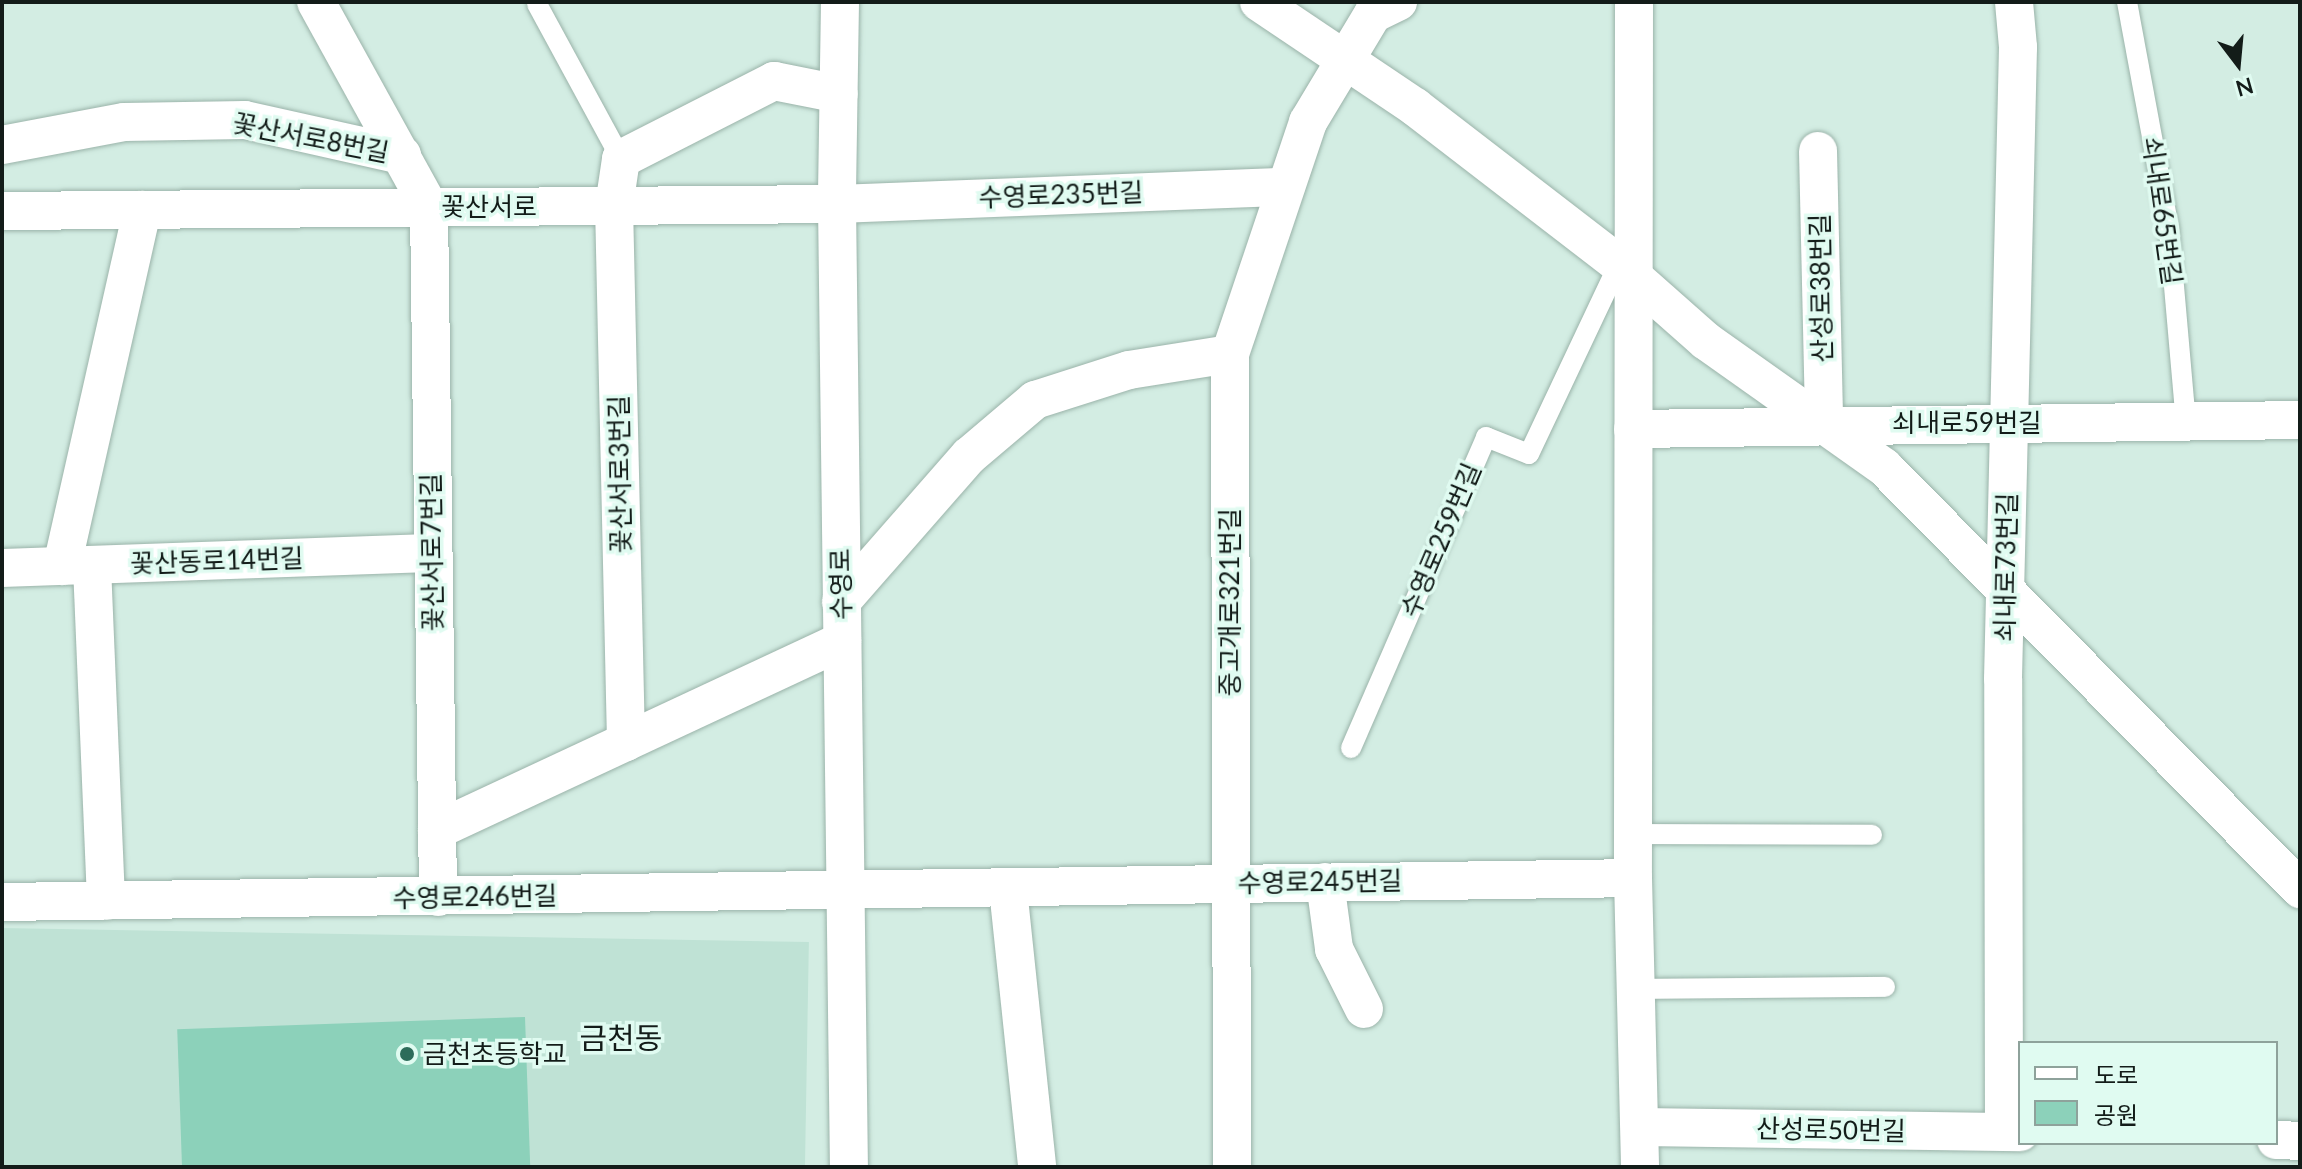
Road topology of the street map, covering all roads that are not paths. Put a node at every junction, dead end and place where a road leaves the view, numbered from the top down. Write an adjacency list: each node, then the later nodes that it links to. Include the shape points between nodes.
1 (316, 2): 13 (street, 꽃산서로8번길)
2 (840, 2): 10 (street, 수영로)
3 (1259, 2): 9 (street)
4 (1398, 2): 9 (street, 중고개로321번길, via 1373,14)
5 (1634, 2): 21 (street, 수영로259번길)
6 (2014, 2): 24 (street, 쇠내로73번길, via 2018,47)
7 (2127, 2): 25 (lane, 쇠내로65번길, via 2169,229)
8 (537, 4): 14 (lane)
9 (1348, 62): 15 (street, 중고개로321번길, via 1308,122); 21 (street)
10 (839, 94): 14 (street, via 774,81); 16 (street, 수영로)
11 (2, 145): 13 (street, 꽃산서로8번길, via 124,122 245,120)
12 (1818, 151): 26 (street, 산성로38번길)
13 (402, 155): 18 (street, 꽃산서로8번길)
14 (621, 159): 17 (street, 꽃산서로3번길)
15 (1286, 187): 16 (street, 수영로235번길); 22 (street, 중고개로321번길)
16 (837, 204): 17 (street, 꽃산서로); 32 (street, 수영로)
17 (614, 206): 18 (street, 꽃산서로); 34 (street, 꽃산서로3번길)
18 (429, 207): 19 (street, 꽃산서로); 28 (street, 꽃산서로7번길)
19 (142, 210): 20 (street, 꽃산서로); 29 (street)
20 (2, 211)
21 (1627, 270): 26 (street, via 1706,341); 27 (street, 수영로259번길); 35 (lane, 수영로259번길, via 1529,454 1486,437)
22 (1230, 354): 32 (street, via 1129,370 1035,400 969,456); 41 (street, 중고개로321번길)
23 (2300, 420): 25 (street, 쇠내로59번길)
24 (2009, 422): 25 (street, 쇠내로59번길); 26 (street, 쇠내로59번길); 31 (street, 쇠내로73번길)
25 (2186, 422)
26 (1824, 424): 27 (street, 쇠내로59번길); 31 (street, via 1884,467)
27 (1633, 429): 37 (street, 수영로259번길)
28 (432, 553): 29 (street, 꽃산동로14번길); 36 (street, 꽃산서로7번길)
29 (77, 566): 30 (street, 꽃산동로14번길); 46 (street)
30 (2, 568)
31 (2005, 594): 43 (street, via 2121,703); 52 (street, 쇠내로73번길)
32 (841, 602): 33 (street, 수영로)
33 (842, 641): 34 (street); 44 (street, 수영로)
34 (626, 742): 36 (street)
35 (1351, 748)
36 (437, 830): 45 (street, 꽃산서로7번길)
37 (1633, 834): 38 (lane); 39 (street, 수영로259번길)
38 (1872, 835)
39 (1633, 878): 40 (street, 수영로245번길); 49 (street, 수영로259번길)
40 (1325, 882): 41 (street, 수영로245번길); 50 (street, via 1334,949)
41 (1231, 883): 42 (street, 수영로245번길); 57 (street, 중고개로321번길)
42 (1008, 889): 44 (street, 수영로245번길); 56 (street)
43 (2300, 889)
44 (845, 893): 45 (street, 수영로246번길); 55 (street, 수영로)
45 (438, 897): 46 (street, 수영로246번길)
46 (106, 901): 47 (street, 수영로246번길)
47 (2, 902)
48 (1885, 987): 49 (lane)
49 (1637, 989): 51 (street, 수영로259번길)
50 (1364, 1009)
51 (1642, 1127): 52 (street, 산성로50번길); 58 (street, 수영로259번길)
52 (2012, 1132)
53 (2278, 1140): 54 (street)
54 (2300, 1141)
55 (849, 1167)
56 (1037, 1167)
57 (1232, 1167)
58 (1640, 1167)

